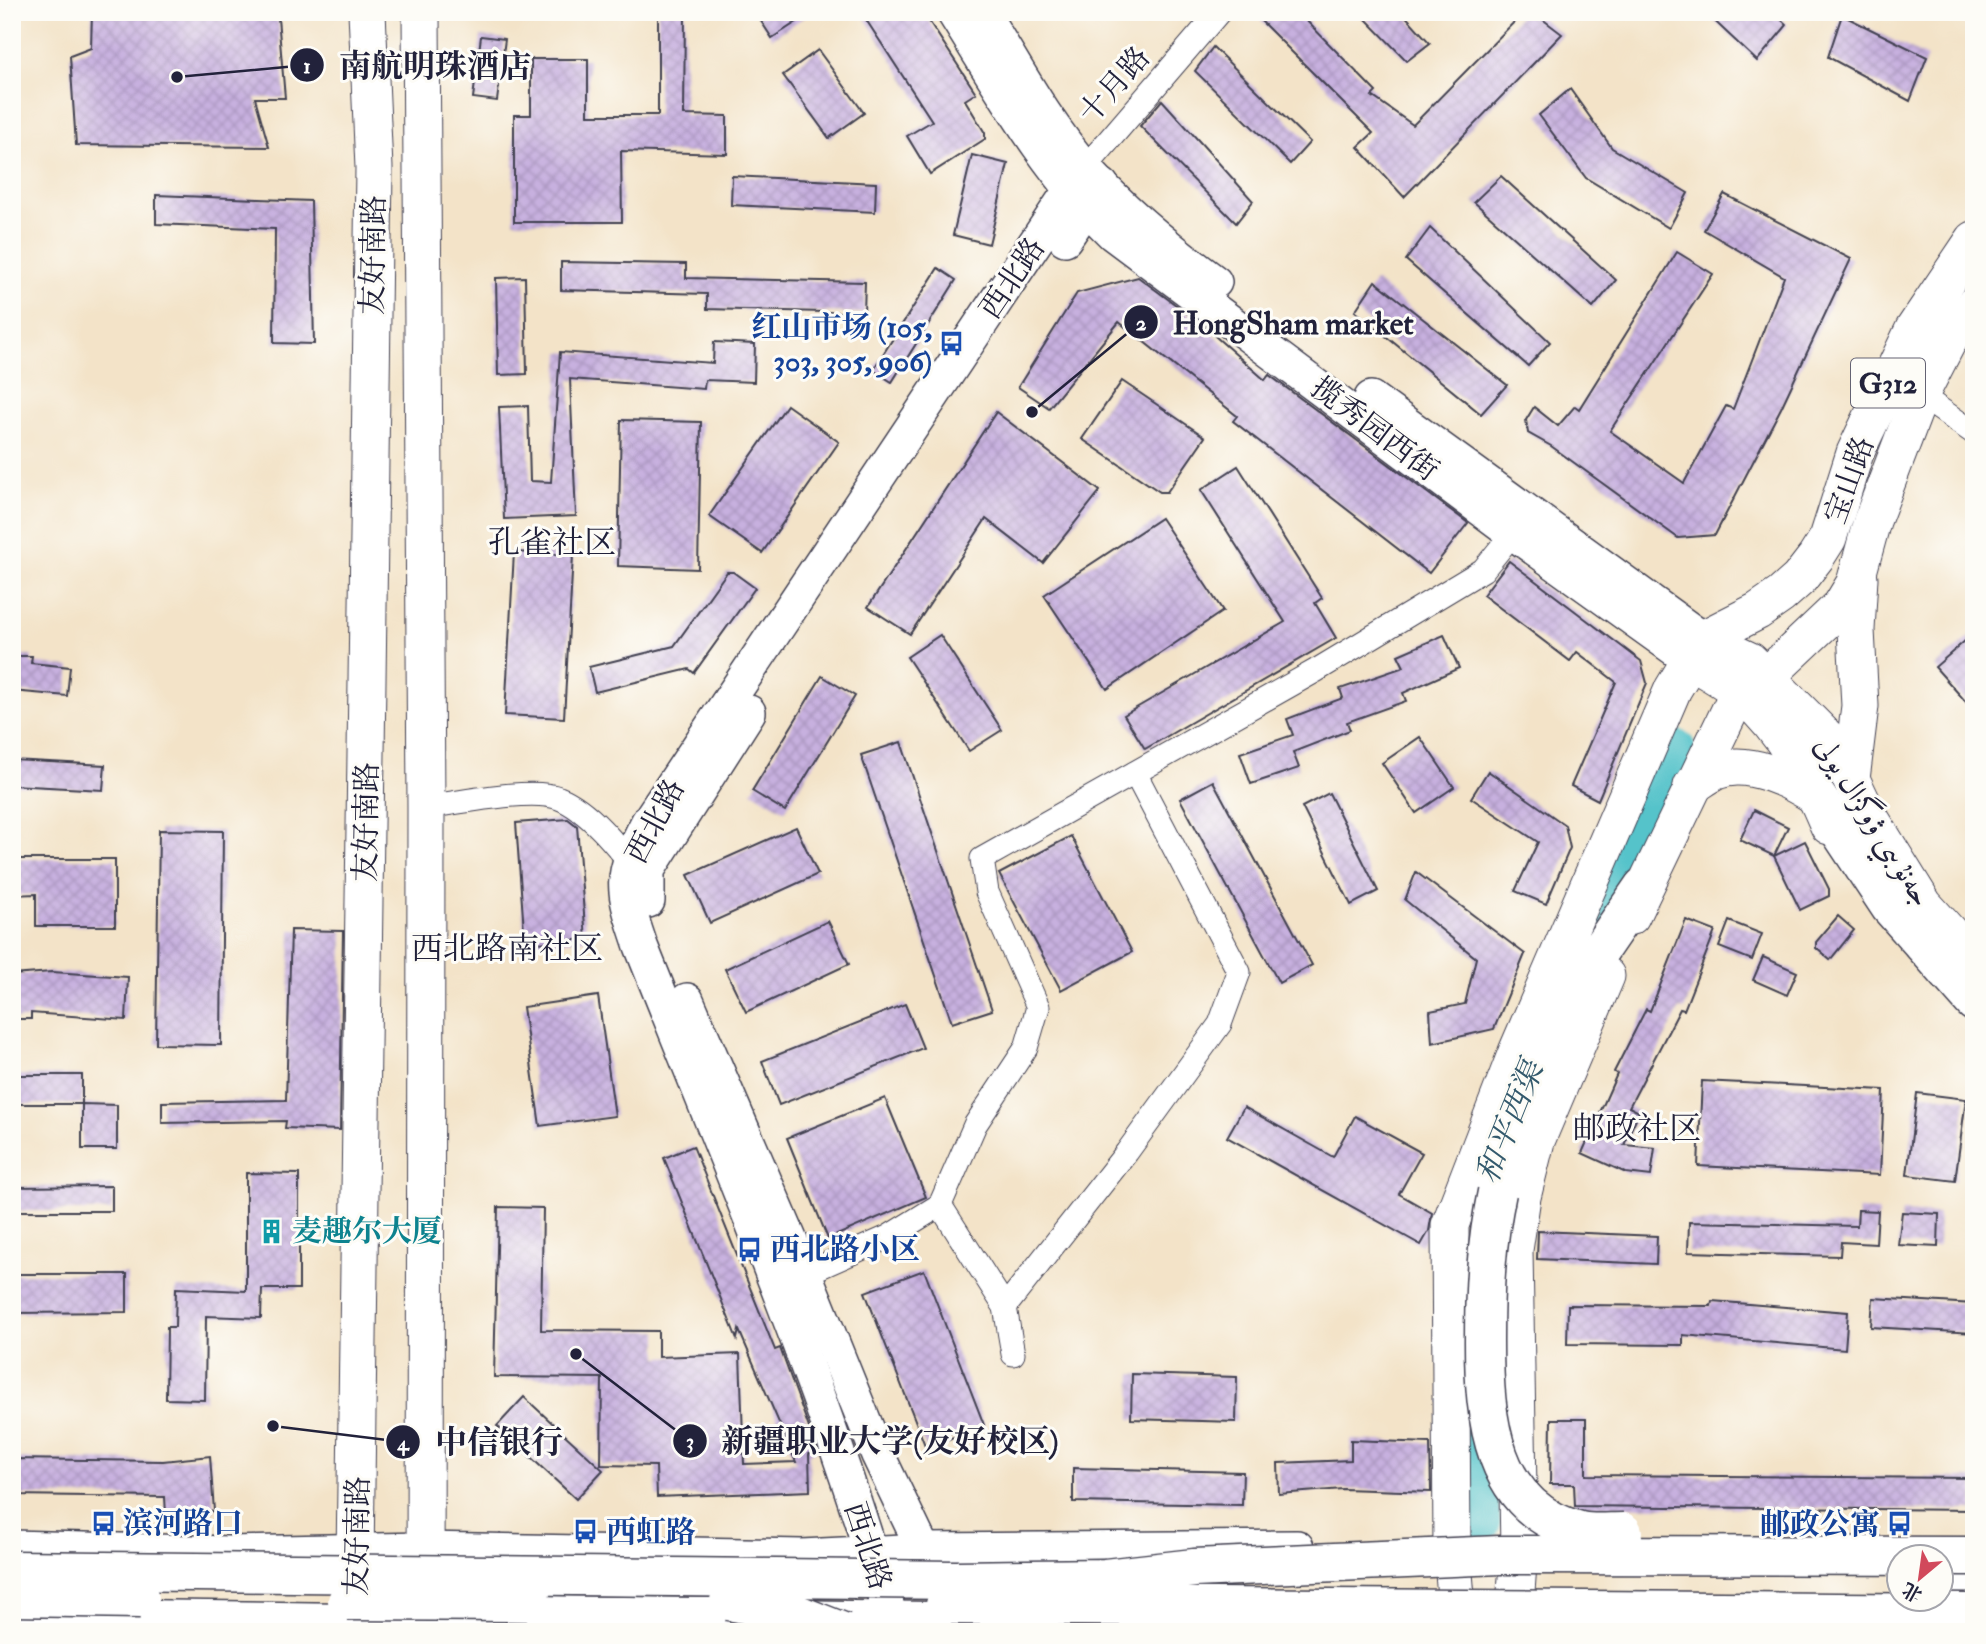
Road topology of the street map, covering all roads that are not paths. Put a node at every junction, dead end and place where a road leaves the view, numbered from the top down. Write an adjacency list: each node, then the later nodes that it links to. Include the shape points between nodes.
1 (367, 12): 33 (main road, 友好南路, via 374,168)
2 (421, 12): 20 (main road, 友好南路)
3 (953, 12): 6 (main road, 揽秀园西街, via 1034,141)
4 (982, 12): 6 (main road, 揽秀园西街)
5 (1219, 12): 6 (street, 十月路)
6 (1086, 188): 11 (main road, 揽秀园西街, via 1113,234); 14 (main road, 揽秀园西街, via 1139,221); 21 (main road, 西北路, via 647,823); 22 (main road, 西北路, via 670,832 648,870)
7 (1974, 240): 12 (main road, 宝山路 / G312, via 1914,329 1855,453)
8 (1974, 305): 9 (main road, 宝山路 / G312, via 1950,337)
9 (1920, 395): 10 (street); 13 (main road, 宝山路 / G312, via 1889,470)
10 (1974, 433)
11 (1513, 533): 14 (main road, 揽秀园西街); 16 (street, via 1483,570)
12 (1828, 538): 14 (main road, via 1800,579); 15 (main road, via 1829,560 1820,586)
13 (1860, 564): 15 (main road, via 1855,583 1840,606); 17 (main road, via 1856,630 1860,706)
14 (1697, 649): 15 (main road, جەنۇبىي ۋوگزال يولى); 37 (main road, via 1653,731 1517,1052 1450,1225)
15 (1754, 677): 17 (main road, جەنۇبىي ۋوگزال يولى, via 1827,738); 18 (main road, via 1733,704); 19 (main road)
16 (1135, 773): 27 (street, via 982,859 987,892 1038,1007 1026,1048 975,1125); 29 (street, via 1239,972 1220,1024)
17 (1851, 779): 24 (main road, جەنۇبىي ۋوگزال يولى, via 1924,905)
18 (1692, 786): 19 (main road, via 1718,770 1756,769 1786,777); 23 (main road)
19 (1817, 797): 25 (highway, via 1889,907); 26 (main road, via 1854,881 1897,942)
20 (426, 807): 21 (street, via 519,794 558,797 585,814); 32 (main road, 友好南路)
21 (628, 860): 22 (street); 28 (main road, 西北路, via 625,897 641,946)
22 (648, 885): 28 (main road, 西北路, via 648,904)
23 (1643, 887): 34 (highway, bridge, via 1597,954 1506,1153 1484,1265 1484,1382 1495,1452 1516,1489 1545,1515 1581,1532 1640,1532); 38 (main road, via 1536,1141 1522,1197 1514,1250)
24 (1974, 960)
25 (1974, 1002)
26 (1974, 1022)
27 (940, 1205): 28 (street, via 888,1237); 29 (street)
28 (791, 1280): 36 (main road, 西北路); 39 (main road, 西北路)
29 (1005, 1307): 30 (street)
30 (1013, 1354)
31 (12, 1547): 33 (main road)
32 (424, 1549): 33 (main road); 39 (main road, via 802,1556); 49 (main road, 友好南路)
33 (357, 1551): 53 (main road, 友好南路)
34 (1798, 1553): 35 (highway, bridge); 41 (highway, bridge, via 1500,1555 1194,1568)
35 (1974, 1553): 38 (main road, via 1784,1548)
36 (928, 1561): 37 (main road, via 1217,1546); 39 (main road); 52 (main road, 西北路)
37 (1454, 1562): 38 (main road); 55 (main road)
38 (1519, 1562): 54 (main road)
39 (873, 1564): 51 (main road, 西北路)
40 (12, 1570): 41 (highway, bridge)
41 (1105, 1578): 42 (highway, bridge)
42 (1884, 1587)
43 (1954, 1587): 44 (highway)
44 (1974, 1587)
45 (12, 1597): 46 (highway, bridge)
46 (729, 1601): 47 (highway, bridge); 57 (highway, bridge, via 797,1614)
47 (1013, 1607): 48 (highway, bridge); 58 (highway, bridge)
48 (1974, 1613)
49 (426, 1624): 51 (main road); 53 (main road, via 380,1620); 56 (main road)
50 (12, 1625): 53 (main road, via 95,1616)
51 (893, 1625): 52 (main road)
52 (953, 1625): 55 (main road)
53 (355, 1626)
54 (1513, 1627): 55 (main road)
55 (1459, 1628)
56 (546, 1632)
57 (843, 1632)
58 (1159, 1632)

